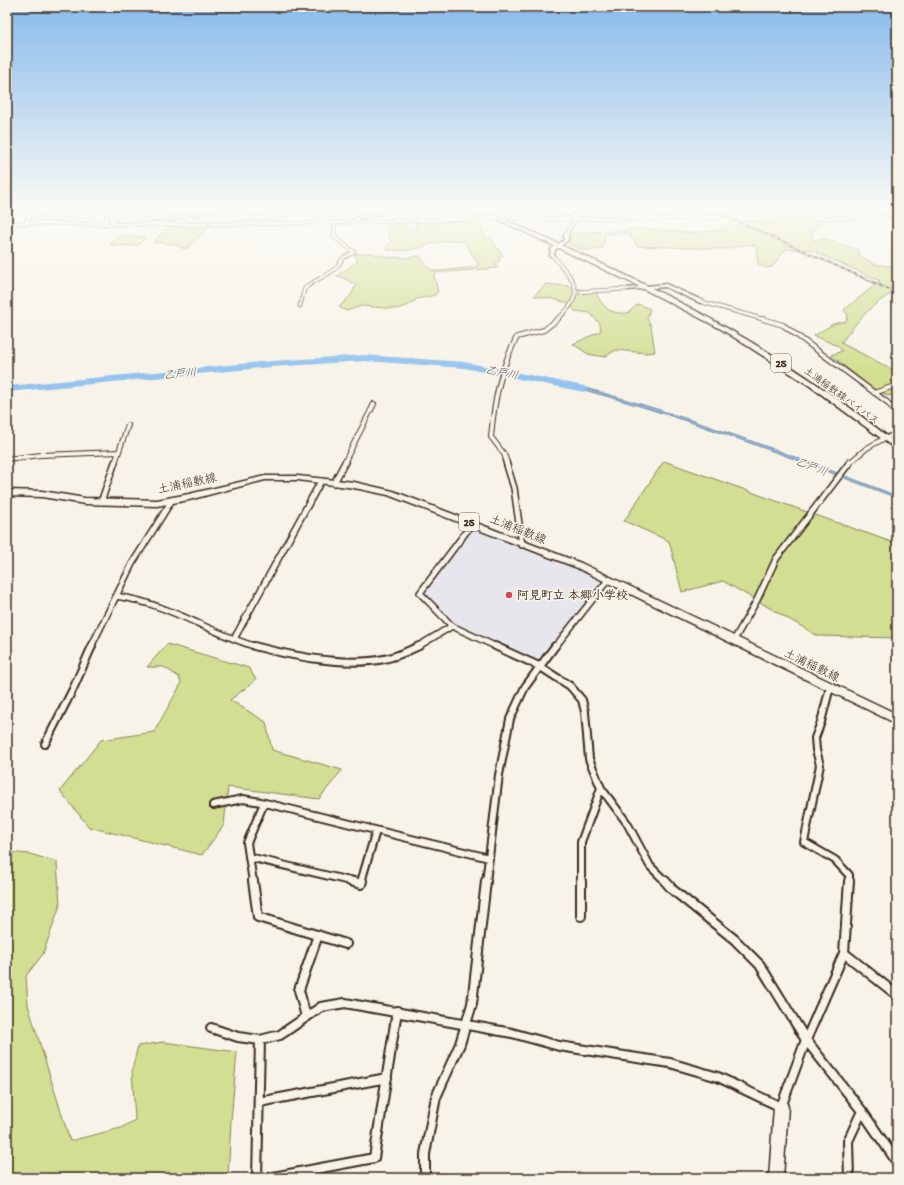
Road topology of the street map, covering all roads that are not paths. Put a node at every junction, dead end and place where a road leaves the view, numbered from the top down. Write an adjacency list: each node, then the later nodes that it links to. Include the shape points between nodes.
1 (339, 264): 8 (street, via 307,286)
2 (560, 264): 6 (street, via 566,270)
3 (600, 264): 4 (main road, 土浦稲敷線バイパス / 25)
4 (649, 287): 5 (street); 7 (street, via 668,286); 14 (main road, 土浦稲敷線バイパス / 25, via 706,314 763,348)
5 (626, 289): 6 (street)
6 (576, 292): 25 (street, via 576,298 566,311 544,330 517,337 500,371 493,407 491,437 504,454 514,488)
7 (702, 302): 10 (street, via 783,325)
8 (300, 306)
9 (897, 384): 10 (street)
10 (874, 393): 12 (street, via 887,402)
11 (374, 404): 20 (street)
12 (897, 414)
13 (128, 425): 17 (street)
14 (891, 435): 15 (main road, 土浦稲敷線バイパス / 25); 16 (main road, 土浦稲敷線バイパス / 25); 30 (street, via 859,454 839,475 776,559 757,600)
15 (897, 440)
16 (897, 448)
17 (118, 452): 18 (street); 23 (street)
18 (7, 459)
19 (321, 481): 20 (main road, 土浦稲敷線 / 25); 22 (main road, 土浦稲敷線 / 25, via 265,478); 29 (street)
20 (334, 483): 24 (main road, 土浦稲敷線 / 25, via 390,493)
21 (7, 493): 23 (main road, 土浦稲敷線 / 25, via 42,494)
22 (172, 500): 23 (main road, 土浦稲敷線 / 25, via 157,503); 27 (street, via 132,564)
23 (101, 502)
24 (472, 524): 25 (main road, 土浦稲敷線 / 25); 28 (street, via 420,593)
25 (522, 544): 26 (main road, 土浦稲敷線 / 25, via 578,565)
26 (608, 580): 30 (main road, 土浦稲敷線 / 25); 31 (street)
27 (116, 596): 29 (street, via 161,605); 34 (street)
28 (452, 626): 29 (street, via 404,653 384,659 358,661 292,654); 31 (street)
29 (234, 639)
30 (734, 640): 32 (main road, 土浦稲敷線 / 25)
31 (539, 666): 35 (street, via 570,686 582,700 589,759); 40 (street, via 525,687 510,719 499,775)
32 (830, 687): 33 (main road, 土浦稲敷線 / 25); 44 (street, via 815,738 820,765 804,842 835,860 849,875)
33 (897, 719)
34 (45, 744)
35 (601, 788): 41 (street, via 581,842); 51 (street, via 627,823 650,866 673,890 734,939 760,965)
36 (264, 803): 37 (street, via 243,799); 38 (street); 39 (street, via 247,843)
37 (213, 805)
38 (376, 831): 39 (street, via 361,884); 40 (street)
39 (249, 857): 42 (street, via 258,917)
40 (489, 858): 48 (street, via 472,1004)
41 (581, 916)
42 (318, 935): 43 (street); 47 (street, via 299,990)
43 (346, 944)
44 (844, 953): 45 (street); 51 (street)
45 (897, 995)
46 (397, 1011): 47 (street, via 345,1003 321,1007); 48 (street); 52 (street)
47 (306, 1017): 50 (street, via 280,1035)
48 (466, 1026): 54 (street, via 512,1033 559,1046 670,1063 718,1077); 59 (street, via 436,1098 425,1154)
49 (211, 1028): 50 (street, via 238,1037)
50 (260, 1040): 53 (street)
51 (806, 1040): 54 (street); 55 (street)
52 (387, 1078): 53 (street); 58 (street, via 374,1158)
53 (259, 1102): 57 (street)
54 (781, 1107): 60 (street)
55 (862, 1111): 56 (street); 61 (street, via 848,1141)
56 (897, 1162)
57 (257, 1178)
58 (268, 1178)
59 (425, 1178)
60 (776, 1178)
61 (849, 1178)

